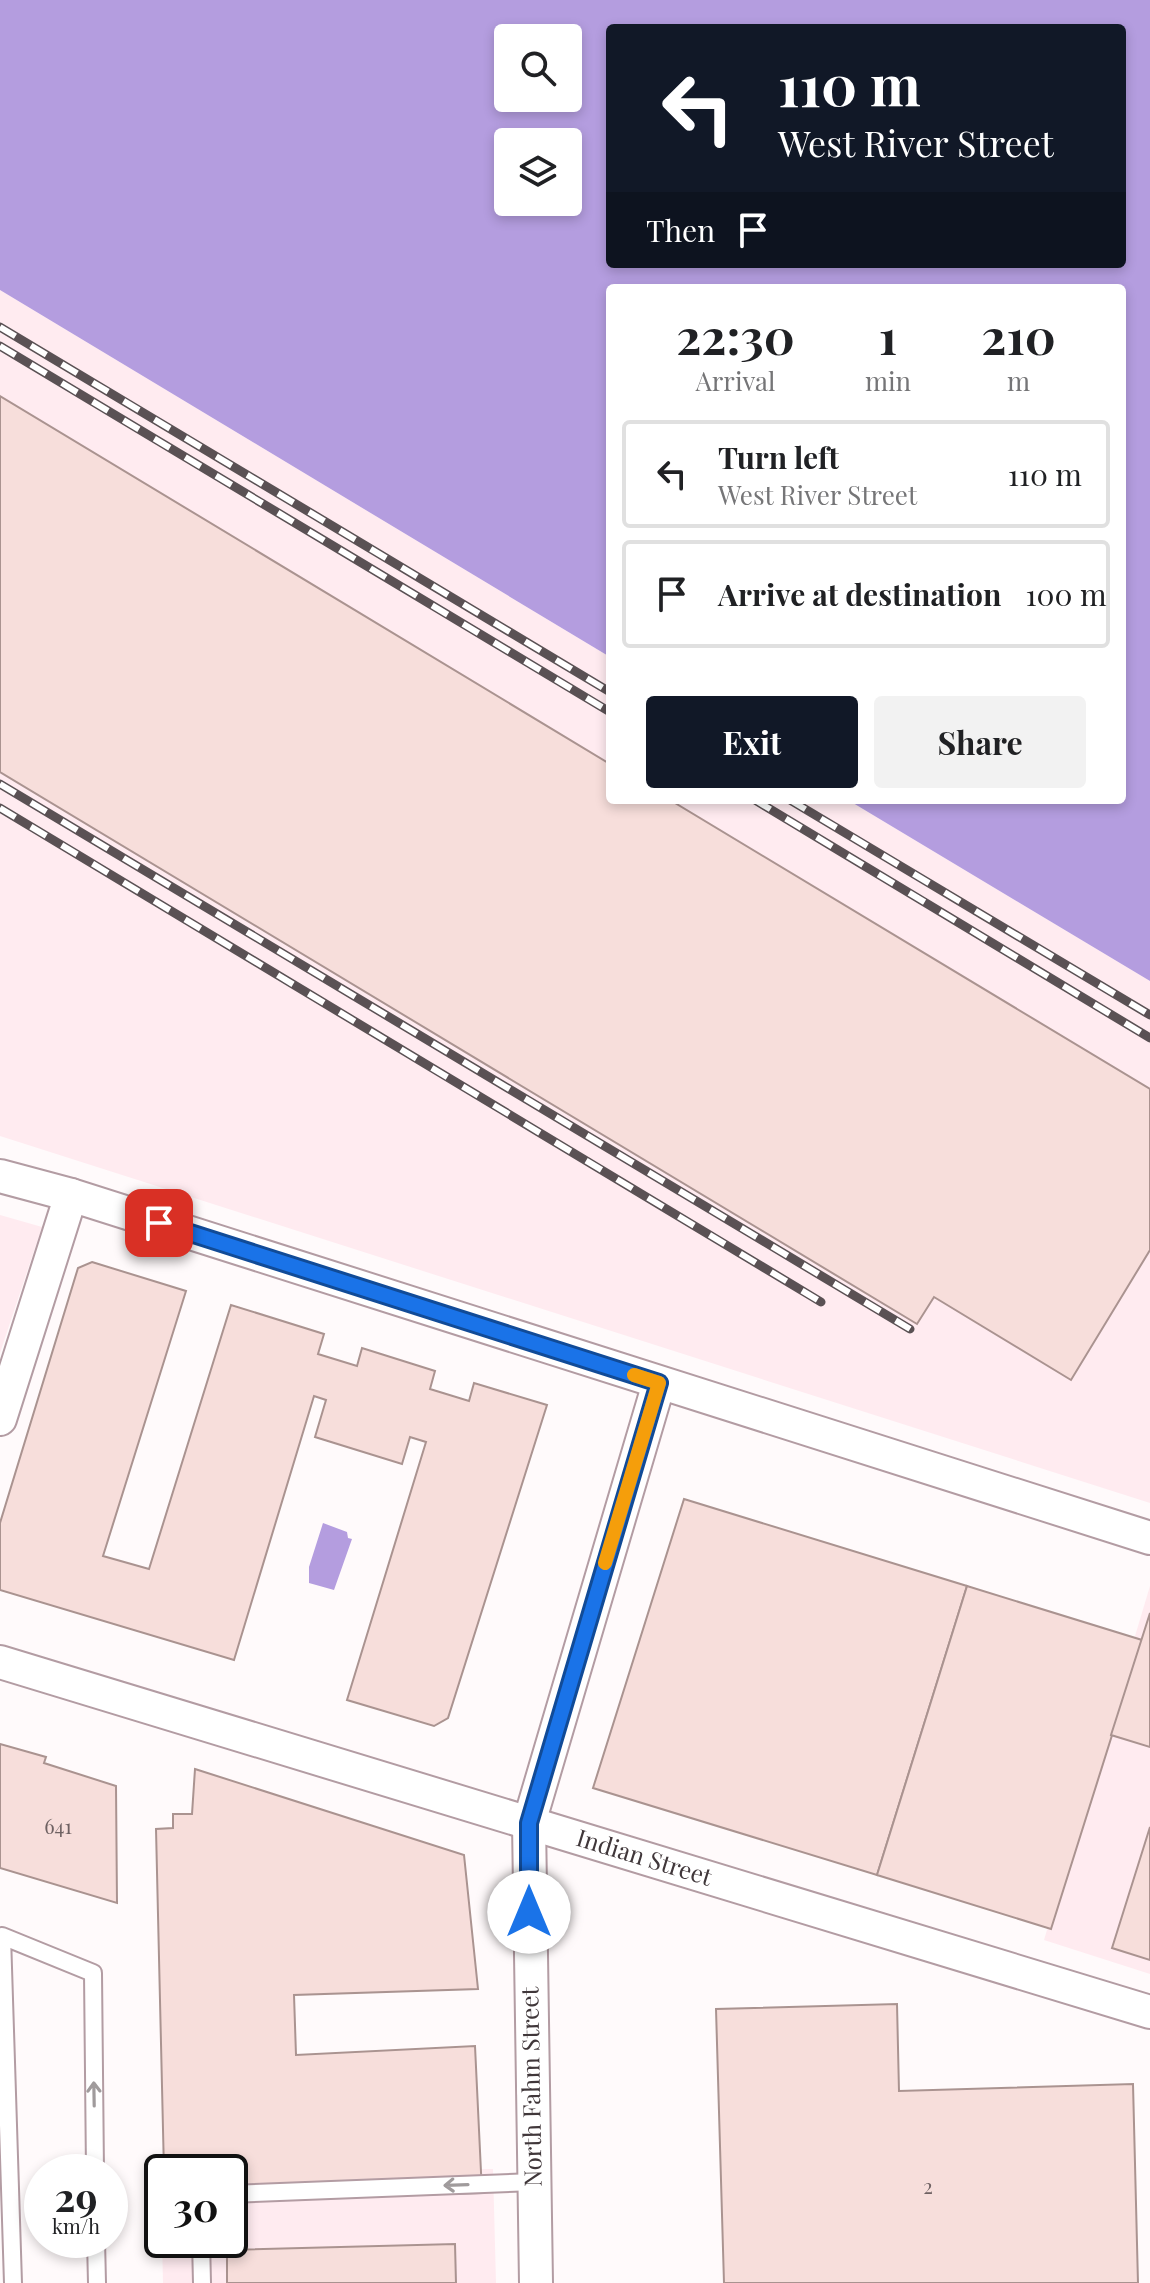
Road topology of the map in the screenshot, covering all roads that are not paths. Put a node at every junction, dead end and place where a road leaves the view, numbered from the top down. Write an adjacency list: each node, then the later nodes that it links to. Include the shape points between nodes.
1 (0, 1176): 2 (street)
2 (71, 1195): 3 (street); 4 (street)
3 (659, 1383): 5 (street); 7 (street, North Fahm Street)
4 (0, 1419)
5 (1150, 1538)
6 (0, 1662): 7 (street, Indian Street)
7 (529, 1823): 8 (street, Indian Street); 10 (street, North Fahm Street)
8 (1150, 2012)
9 (95, 2154): 14 (lane, one-way to 14, via 93,1973 2,1936)
10 (534, 2182): 11 (lane, one-way to 11); 17 (street, North Fahm Street)
11 (248, 2193)
12 (96, 2258): 15 (lane)
13 (201, 2258): 16 (lane)
14 (13, 2283)
15 (97, 2283)
16 (202, 2283)
17 (536, 2283)

